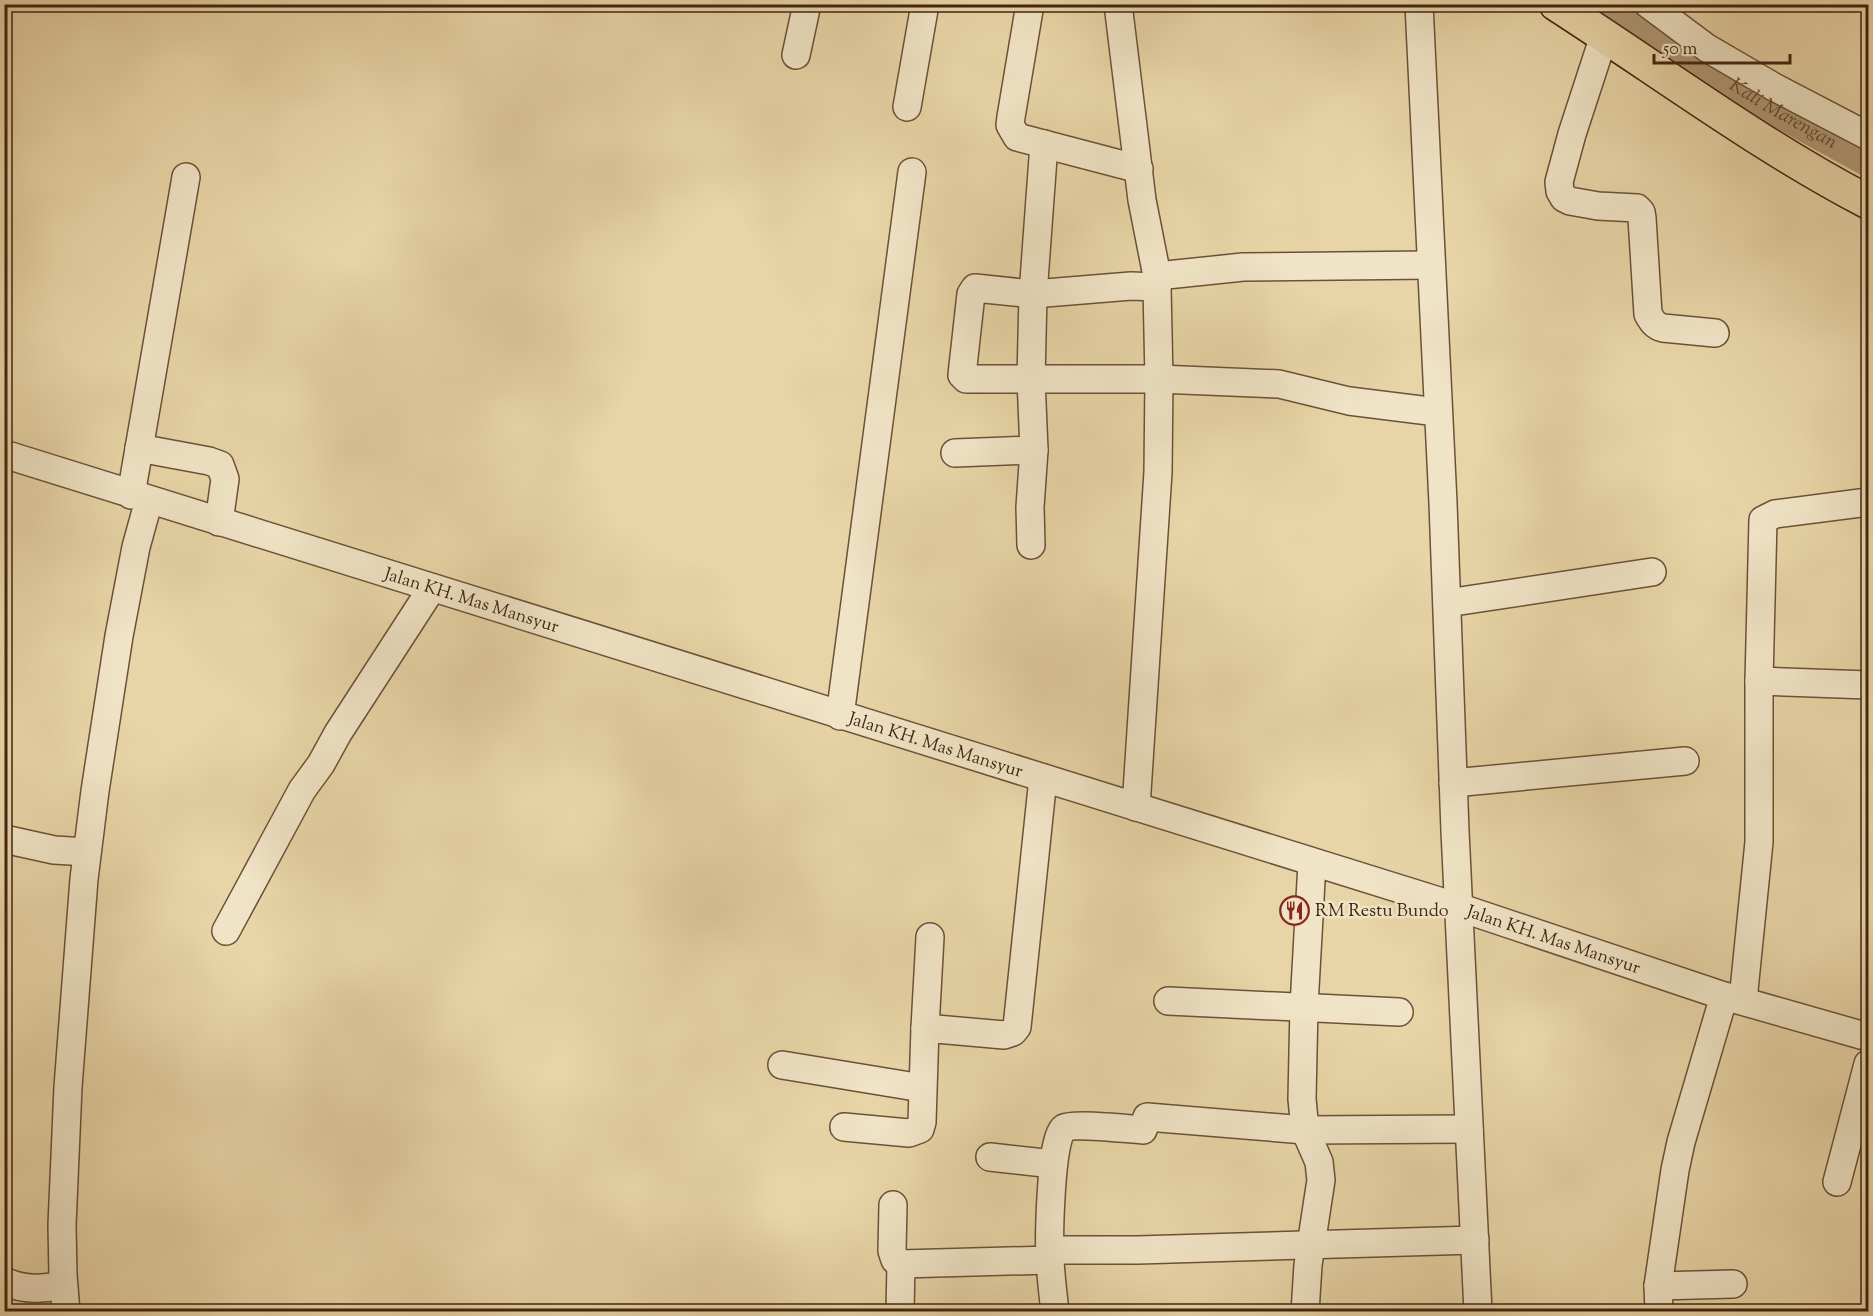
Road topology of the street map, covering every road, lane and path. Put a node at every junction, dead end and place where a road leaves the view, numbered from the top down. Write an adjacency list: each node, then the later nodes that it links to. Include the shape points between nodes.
1 (807, 4): 9 (street)
2 (925, 4): 10 (street)
3 (1030, 4): 12 (street, via 1010,125 1017,137)
4 (1118, 4): 13 (street)
5 (1419, 4): 17 (street)
6 (1556, 4): 8 (highway)
7 (1648, 4): 11 (street, via 1726,59)
8 (1604, 36): 16 (highway, via 1804,166); 20 (street, via 1572,134 1560,191 1570,201 1637,208 1642,218 1648,314 1652,321 1663,328)
9 (796, 55)
10 (907, 106)
11 (1869, 136)
12 (1044, 144): 13 (street); 19 (street)
13 (1139, 170): 18 (street)
14 (912, 171): 37 (street)
15 (186, 177): 24 (street)
16 (1869, 202)
17 (1431, 265): 18 (street, via 1243,267); 23 (street)
18 (1157, 281): 19 (street); 22 (street)
19 (1033, 294): 21 (street); 21 (street, via 972,290 962,369 966,379)
20 (1715, 333)
21 (1031, 379): 22 (street); 25 (street)
22 (1159, 379): 23 (street, via 1279,384 1349,401); 41 (street, via 1158,472)
23 (1437, 412): 34 (street)
24 (139, 448): 28 (street); 30 (street, via 220,465 225,479)
25 (1034, 450): 26 (street); 31 (street)
26 (955, 453)
27 (4, 454): 28 (street, Jalan KH. Mas Mansyur)
28 (140, 498): 30 (street, Jalan KH. Mas Mansyur); 43 (street)
29 (1869, 502): 35 (street, via 1776,514 1763,520)
30 (219, 522): 33 (street, Jalan KH. Mas Mansyur)
31 (1030, 544)
32 (1652, 572): 34 (street)
33 (432, 588): 37 (street, Jalan KH. Mas Mansyur); 46 (street, via 302,790)
34 (1447, 603): 40 (street)
35 (1760, 681): 36 (street); 48 (street, via 1759,842)
36 (1869, 685)
37 (840, 716): 39 (street, Jalan KH. Mas Mansyur)
38 (1685, 761): 40 (street)
39 (1043, 778): 41 (street, Jalan KH. Mas Mansyur); 52 (street, via 1017,1027 1004,1035)
40 (1453, 783): 45 (street)
41 (1136, 807): 44 (street, Jalan KH. Mas Mansyur)
42 (4, 839): 43 (street, via 54,850)
43 (87, 852): 70 (street, via 68,1087)
44 (1312, 863): 45 (street, Jalan KH. Mas Mansyur); 50 (street)
45 (1458, 907): 48 (street, Jalan KH. Mas Mansyur); 58 (street)
46 (226, 931)
47 (930, 937): 52 (street)
48 (1734, 998): 53 (street, Jalan KH. Mas Mansyur); 71 (street, via 1681,1142)
49 (1168, 1001): 50 (street)
50 (1304, 1006): 51 (street); 59 (street)
51 (1399, 1012)
52 (925, 1028): 56 (street)
53 (1869, 1037)
54 (1869, 1064): 62 (street)
55 (782, 1065): 56 (street)
56 (922, 1088): 57 (street, via 922,1125 917,1131)
57 (844, 1127)
58 (1469, 1129): 59 (street); 64 (street)
59 (1305, 1130): 61 (street, via 1147,1117 1143,1130 1071,1126 1059,1134); 65 (street, via 1321,1171)
60 (990, 1157): 61 (street)
61 (1053, 1164): 66 (street)
62 (1837, 1182)
63 (893, 1205): 67 (street, via 892,1251)
64 (1475, 1240): 65 (street); 76 (street)
65 (1312, 1244): 66 (street); 75 (street)
66 (1050, 1255): 67 (street); 74 (street)
67 (901, 1264): 73 (street)
68 (4, 1281): 70 (street, via 33,1289)
69 (1733, 1284): 71 (street)
70 (63, 1285): 72 (street)
71 (1658, 1299)
72 (66, 1311)
73 (900, 1311)
74 (1055, 1311)
75 (1305, 1311)
76 (1478, 1311)

